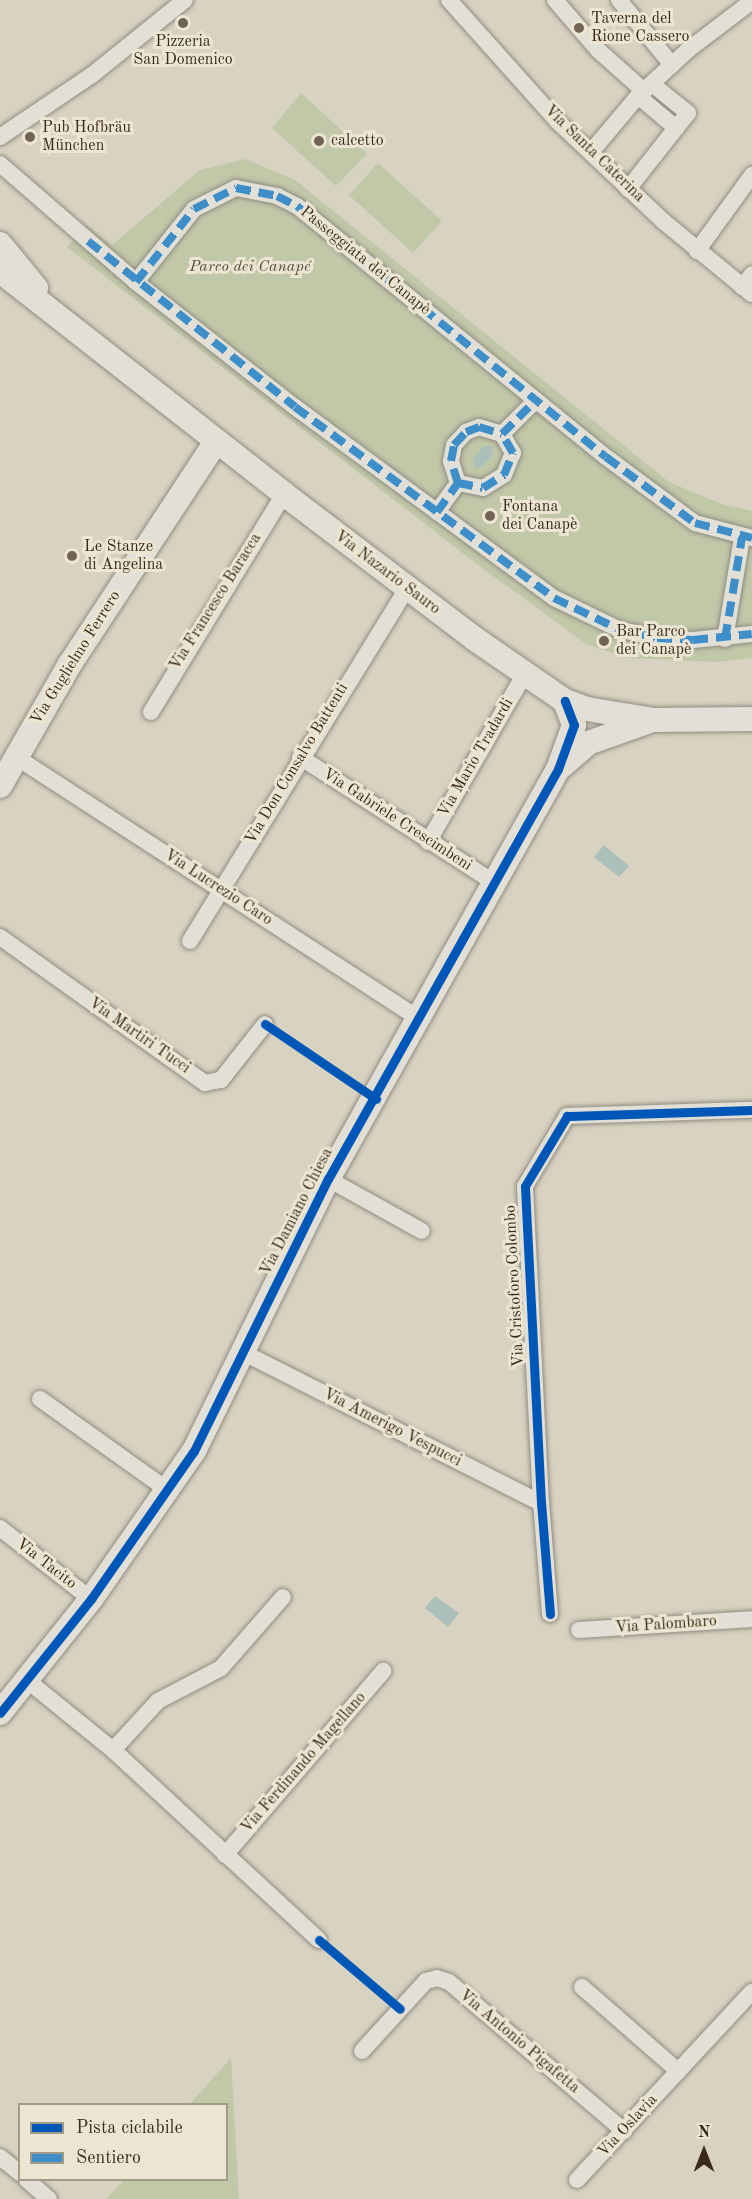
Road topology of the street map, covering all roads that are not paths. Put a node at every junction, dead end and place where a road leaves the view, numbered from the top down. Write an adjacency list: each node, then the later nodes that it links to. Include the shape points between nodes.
1 (184, 0): 8 (street, via 92,75)
2 (449, 0): 9 (street, Via Santa Caterina, via 557,121)
3 (555, 0): 7 (street, via 598,50)
4 (619, 0): 6 (street)
5 (749, 4): 6 (street)
6 (672, 65): 7 (street)
7 (644, 91): 9 (street); 12 (street, via 676,128)
8 (0, 137)
9 (591, 152): 12 (street, Via Santa Caterina)
10 (0, 164): 16 (street)
11 (752, 175): 14 (street)
12 (628, 189): 14 (street, Via Santa Caterina)
13 (0, 244): 18 (street, Via Nazario Sauro)
14 (697, 251): 17 (street, Via Santa Caterina)
15 (3, 276): 18 (street, Via Nazario Sauro)
16 (136, 282): 19 (street, Passeggiata dei Canapè, via 194,209 236,189 277,196 297,206); 24 (street)
17 (749, 285)
18 (64, 322): 21 (street, Via Nazario Sauro)
19 (536, 400): 20 (street); 25 (street, Passeggiata dei Canapè, via 695,523)
20 (502, 434): 22 (street, via 479,427 466,432 454,445 450,461); 22 (street, via 513,453 504,475 483,488)
21 (216, 442): 23 (street, Via Nazario Sauro); 34 (street, Via Guglielmo Ferrero, via 70,664)
22 (458, 483): 24 (street)
23 (284, 494): 26 (street, Via Nazario Sauro); 31 (street, Via Francesco Baracca)
24 (437, 512): 28 (street, via 584,616 657,638)
25 (747, 538): 28 (street, Passeggiata dei Canapè)
26 (407, 588): 29 (street, Via Nazario Sauro); 35 (street, Via Don Consalvo Battenti)
27 (752, 634): 28 (street)
28 (725, 639)
29 (524, 675): 30 (street, Via Nazario Sauro); 38 (street, Via Mario Tradardi)
30 (565, 701): 32 (street, Via Nazario Sauro, via 587,709); 36 (street, Via Damiano Chiesa, via 574,725)
31 (151, 712)
32 (654, 720): 33 (street, Via Nazario Sauro); 36 (street, Via Damiano Chiesa, via 588,743)
33 (748, 722)
34 (16, 757): 37 (street, Via Guglielmo Ferrero); 40 (street, Via Lucrezio Caro)
35 (300, 757): 38 (street, Via Gabriele Crescimbeni); 40 (street, Via Don Consalvo Battenti)
36 (558, 769): 39 (street, Via Damiano Chiesa)
37 (0, 786)
38 (428, 842): 39 (street, Via Gabriele Crescimbeni)
39 (495, 883): 43 (street, Via Damiano Chiesa)
40 (221, 890): 42 (street, Via Don Consalvo Battenti); 43 (street, Via Lucrezio Caro)
41 (0, 937): 44 (street, Via Martiri Tucci, via 206,1083 222,1080)
42 (190, 941)
43 (419, 1019): 46 (street, Via Damiano Chiesa)
44 (265, 1024)
45 (752, 1110): 51 (street, Via Cristoforo Colombo, via 567,1116 525,1186)
46 (328, 1179): 47 (street); 48 (street, Via Damiano Chiesa)
47 (422, 1231)
48 (244, 1353): 50 (street, Via Damiano Chiesa); 51 (street, Via Amerigo Vespucci)
49 (40, 1399): 50 (street)
50 (169, 1491): 54 (street, Via Damiano Chiesa)
51 (541, 1503): 55 (street, Via Cristoforo Colombo)
52 (0, 1528): 54 (street, Via Tacito)
53 (283, 1597): 61 (street, via 221,1668 158,1701)
54 (91, 1599): 59 (street, Via Damiano Chiesa)
55 (550, 1614)
56 (752, 1619): 57 (street, Via Palombaro)
57 (579, 1630)
58 (383, 1671): 62 (street, Via Ferdinando Magellano)
59 (28, 1682): 60 (street, Via Damiano Chiesa); 61 (street)
60 (4, 1702)
61 (113, 1750): 62 (street)
62 (225, 1855): 63 (street)
63 (319, 1940)
64 (582, 1987): 67 (street)
65 (752, 1992): 67 (street, Via Oslavia)
66 (362, 2051): 68 (street, Via Antonio Pigafetta, via 426,1982 437,1978 449,1982)
67 (678, 2072): 68 (street, Via Oslavia)
68 (624, 2131): 71 (street, Via Oslavia)
69 (0, 2157): 70 (street)
70 (18, 2171)
71 (577, 2180)
72 (28, 2181): 73 (street)
73 (49, 2199)

